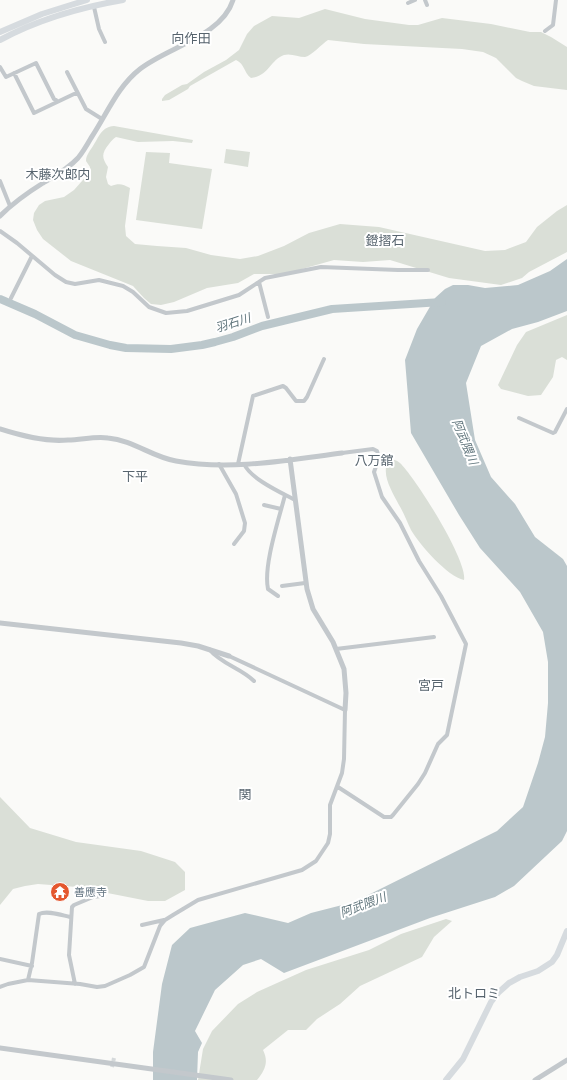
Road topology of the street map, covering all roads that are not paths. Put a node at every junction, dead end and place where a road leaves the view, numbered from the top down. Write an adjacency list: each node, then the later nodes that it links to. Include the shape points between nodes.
1 (87, 0): 11 (main road, via 42,14)
2 (123, 0): 9 (main road)
3 (233, 0): 19 (street, via 225,16 215,27 151,62 131,77 114,98)
4 (415, 0): 7 (street)
5 (425, 0): 8 (street)
6 (556, 0): 10 (street, via 553,25)
7 (408, 3)
8 (427, 5)
9 (94, 7): 12 (main road, via 54,17); 13 (street)
10 (545, 31)
11 (0, 32)
12 (0, 40)
13 (105, 42)
14 (0, 67): 16 (street, via 6,77)
15 (67, 72): 17 (street)
16 (14, 73): 18 (street, via 36,63); 18 (street, via 34,113)
17 (77, 94): 18 (street); 19 (street, via 86,109)
18 (57, 102)
19 (102, 119): 21 (street, via 75,162)
20 (0, 181): 21 (street)
21 (10, 206): 22 (street)
22 (0, 216)
23 (0, 231): 24 (street)
24 (32, 256): 26 (street, via 66,282 75,284 99,280 122,286 133,292 149,307 161,312 187,311 224,300 240,295); 27 (street)
25 (428, 270): 26 (street, via 321,267 265,278)
26 (259, 282): 28 (street)
27 (11, 298)
28 (268, 317)
29 (324, 359): 36 (street, via 304,401 296,401 283,386 252,396)
30 (567, 409): 31 (street, via 553,433)
31 (519, 418)
32 (0, 429): 35 (street, via 49,440 124,440 173,461)
33 (342, 453): 34 (street); 52 (street, via 373,449 377,451 379,458 374,472 382,497 400,523 466,644 448,735 438,744 425,773 393,815 384,817)
34 (290, 459): 36 (street); 38 (street)
35 (219, 464): 36 (street); 41 (street, via 234,490 246,523 244,531)
36 (241, 464): 37 (street)
37 (284, 494): 38 (street); 40 (street)
38 (295, 500): 42 (street)
39 (264, 505): 40 (street)
40 (281, 509): 44 (street, via 269,557 266,583 268,589)
41 (234, 544)
42 (306, 584): 43 (street); 48 (street, via 312,609)
43 (282, 586)
44 (278, 596)
45 (0, 623): 47 (street, via 181,643)
46 (434, 637): 48 (street)
47 (208, 649): 49 (street); 50 (street, via 215,657)
48 (336, 649): 51 (street, via 346,679)
49 (229, 656): 51 (street)
50 (254, 681)
51 (345, 710): 55 (street, via 342,773 330,805 329,840 320,856 302,870 198,900)
52 (338, 787)
53 (101, 896): 54 (street, via 74,905)
54 (70, 917): 60 (street, via 39,914); 62 (street, via 69,956)
55 (165, 920): 56 (street); 62 (street, via 160,926 144,967 101,987)
56 (142, 925)
57 (567, 931): 67 (main road, via 552,962 538,972 509,983 499,992 491,1002 463,1059)
58 (0, 959): 60 (street)
59 (38, 960): 60 (street)
60 (32, 965): 61 (street)
61 (28, 980): 62 (street); 63 (street)
62 (75, 984)
63 (0, 987)
64 (0, 1048): 66 (street)
65 (567, 1060): 68 (street)
66 (231, 1080)
67 (446, 1080)
68 (535, 1080)

